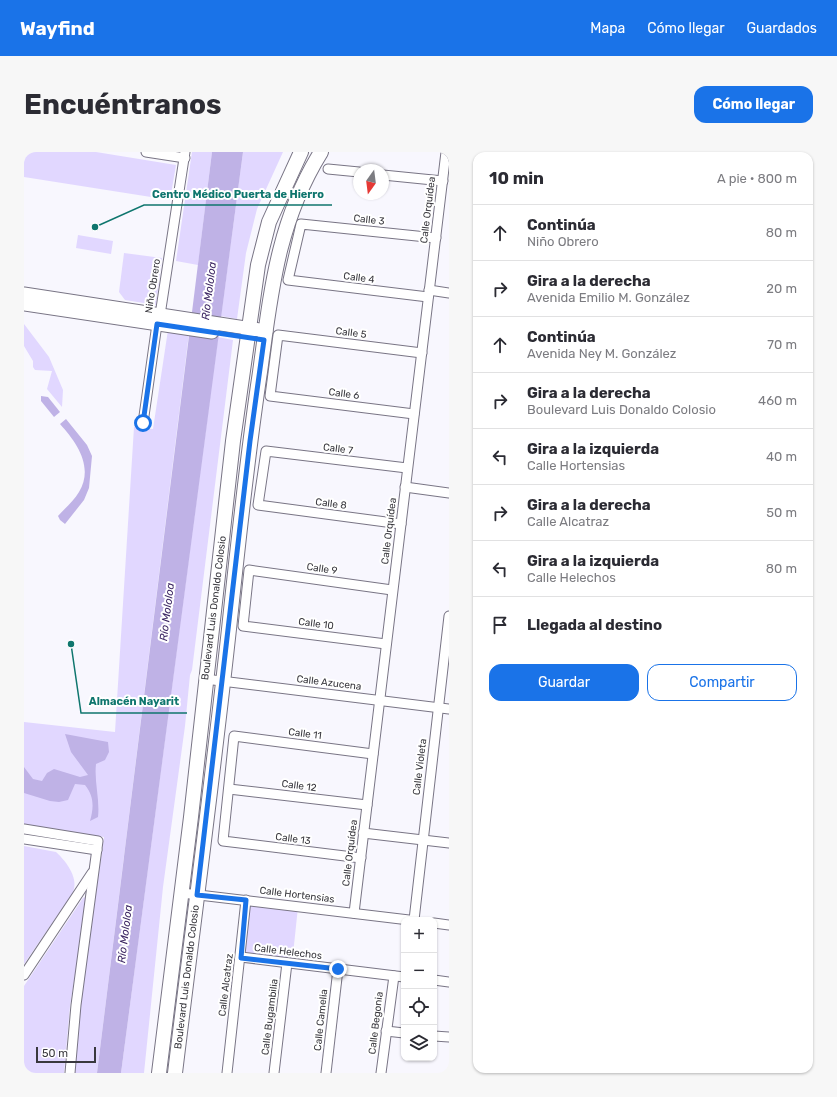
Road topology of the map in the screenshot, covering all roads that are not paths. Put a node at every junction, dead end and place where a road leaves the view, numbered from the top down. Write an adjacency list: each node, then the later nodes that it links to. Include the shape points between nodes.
1 (146, 152): 5 (street)
2 (301, 152): 17 (main road, Boulevard Luis Donaldo Colosio, via 269,222 258,265)
3 (321, 152): 18 (main road, Boulevard Luis Donaldo Colosio, via 300,191 276,262)
4 (446, 152): 9 (street, Calle Orquídea)
5 (185, 155): 16 (street, Niño Obrero)
6 (328, 169): 7 (street)
7 (353, 171)
8 (389, 176): 9 (street)
9 (443, 181): 10 (street, Calle Orquídea)
10 (436, 238): 11 (street, Calle 3, via 301,224); 14 (street, Calle Orquídea)
11 (288, 280): 14 (street, Calle 4)
12 (449, 293): 14 (street, Calle 4)
13 (24, 294): 16 (main road)
14 (429, 294): 19 (street, Calle Orquídea)
15 (24, 304): 16 (main road)
16 (159, 320): 17 (main road); 21 (street, Niño Obrero)
17 (248, 333): 18 (main road); 31 (main road, Boulevard Luis Donaldo Colosio)
18 (269, 335): 19 (street, Calle 5); 20 (street, Calle 6, via 270,396); 32 (main road, Boulevard Luis Donaldo Colosio, via 250,441)
19 (422, 353): 20 (street, Calle Orquídea)
20 (414, 414): 22 (street, Calle Orquídea)
21 (143, 423)
22 (407, 468): 23 (street, Calle Orquídea); 25 (street, Calle 7, via 266,451)
23 (405, 487): 24 (street); 26 (street, Calle Orquídea)
24 (449, 493)
25 (258, 505): 26 (street, Calle 8)
26 (400, 524): 27 (street, Calle Orquídea)
27 (392, 590): 29 (street, Calle 9, via 249,570); 30 (street, Calle Orquídea)
28 (449, 616): 34 (street, Calle Violeta)
29 (243, 626): 30 (street, Calle 10)
30 (386, 644): 33 (street, Calle Orquídea)
31 (205, 680): 32 (street, Calle Azucena); 39 (main road, Boulevard Luis Donaldo Colosio)
32 (223, 682): 33 (street, Calle Azucena); 49 (main road, Boulevard Luis Donaldo Colosio)
33 (379, 700): 34 (street, Calle Azucena); 36 (street, Calle Orquídea)
34 (438, 708): 35 (street, Calle Azucena); 43 (street, Calle Violeta)
35 (449, 709)
36 (372, 754): 37 (street, Calle 11, via 234,736); 38 (street, Calle Orquídea)
37 (229, 789): 38 (street, Calle 12); 46 (street, Calle 13, via 223,841)
38 (367, 805): 41 (street, Calle Orquídea)
39 (191, 818): 48 (main road, Boulevard Luis Donaldo Colosio); 49 (main road, via 195,828 189,887)
40 (24, 829): 45 (street)
41 (363, 833): 43 (street); 46 (street, Calle Orquídea)
42 (24, 839): 45 (street)
43 (423, 840): 44 (street); 52 (street, Calle Violeta)
44 (449, 843)
45 (97, 846): 47 (street)
46 (361, 858): 51 (street, Calle Orquídea)
47 (94, 870): 59 (street); 68 (street, via 76,1005)
48 (182, 893): 49 (street, Calle Hortensias); 69 (main road, Boulevard Luis Donaldo Colosio)
49 (197, 895): 50 (street, Calle Hortensias); 70 (main road, Boulevard Luis Donaldo Colosio)
50 (246, 900): 51 (street, Calle Hortensias); 56 (street, Calle Alcatraz)
51 (354, 913): 53 (street, Calle Hortensias)
52 (414, 917)
53 (401, 919)
54 (437, 923): 55 (street)
55 (449, 925)
56 (241, 958): 57 (street, Calle Helechos); 71 (street, Calle Alcatraz)
57 (287, 963): 58 (street, Calle Helechos); 72 (street, Calle Bugambilia)
58 (338, 969): 60 (street, Calle Helechos); 73 (street, Calle Camelia)
59 (24, 975)
60 (394, 976): 61 (street, Calle Helechos); 64 (street, Calle Begonia)
61 (401, 977)
62 (437, 980): 63 (street)
63 (449, 982)
64 (386, 1031): 65 (street); 74 (street, Calle Begonia)
65 (401, 1033)
66 (437, 1036): 67 (street)
67 (449, 1037)
68 (70, 1073)
69 (159, 1073)
70 (175, 1073)
71 (227, 1073)
72 (274, 1073)
73 (326, 1073)
74 (381, 1073)

